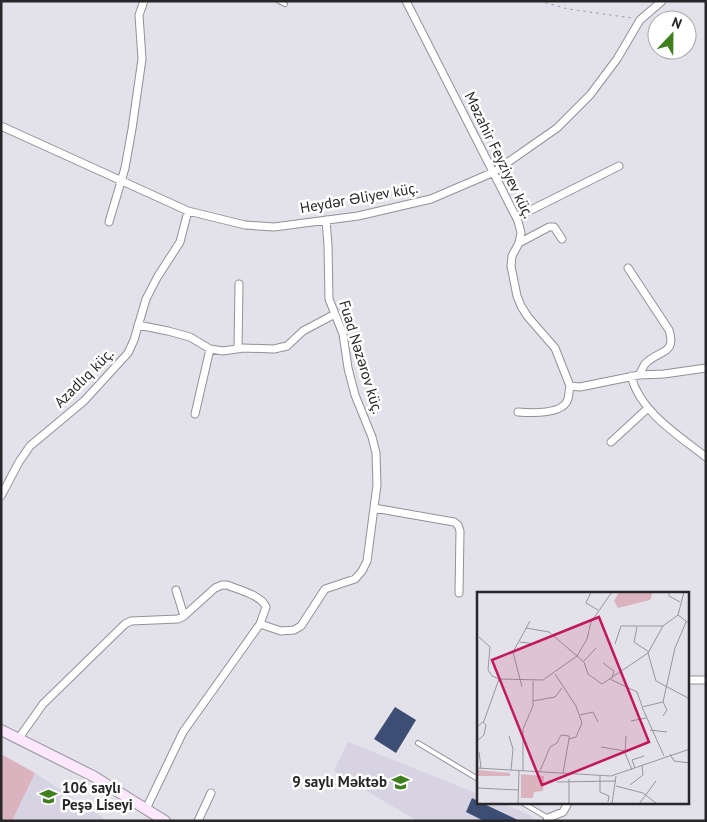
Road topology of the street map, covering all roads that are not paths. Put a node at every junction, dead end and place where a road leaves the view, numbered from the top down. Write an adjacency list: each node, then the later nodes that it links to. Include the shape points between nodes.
1 (144, 1): 9 (street, via 139,15 142,59)
2 (279, 1): 5 (lane)
3 (406, 1): 8 (street, Məzahir Feyziyev küç.)
4 (662, 1): 8 (street, Heydər Əliyev küç., via 640,20 590,95 557,128)
5 (286, 4)
6 (1, 126): 9 (street, Heydər Əliyev küç.)
7 (618, 166): 11 (street)
8 (494, 172): 11 (street, Məzahir Feyziyev küç.); 12 (street, Heydər Əliyev küç., via 431,199)
9 (121, 180): 10 (street, Heydər Əliyev küç.); 13 (street)
10 (188, 211): 12 (street, Heydər Əliyev küç., via 245,225 274,227); 19 (street, Azadlıq küç., via 180,242 158,276)
11 (517, 217): 15 (street, Məzahir Feyziyev küç., via 521,233)
12 (326, 220): 18 (street, Fuad Nəzərov küç., via 328,299)
13 (109, 222)
14 (562, 239): 15 (street, via 554,227 549,226)
15 (519, 243): 25 (street, Məzahir Feyziyev küç., via 511,266 517,296 528,317 555,348)
16 (628, 268): 23 (street, via 672,338 666,351 645,365)
17 (239, 284): 21 (street)
18 (334, 314): 21 (street, via 303,331 287,346); 32 (street, Fuad Nəzərov küç., via 343,334 354,395 376,453)
19 (138, 325): 20 (street, via 190,337); 31 (street, Azadlıq küç., via 128,353 84,401 30,446)
20 (210, 349): 21 (street); 28 (street)
21 (238, 349)
22 (706, 368): 23 (street)
23 (639, 375): 24 (street)
24 (631, 376): 25 (street, via 580,387); 26 (street, via 634,390)
25 (570, 386): 27 (street, via 568,400 552,411)
26 (648, 408): 29 (street); 30 (street)
27 (518, 412)
28 (195, 414)
29 (611, 442)
30 (706, 458)
31 (1, 496)
32 (374, 508): 34 (street, via 458,525); 36 (street, Fuad Nəzərov küç., via 367,561 355,579 325,589 308,617 294,630 281,631)
33 (176, 590): 35 (street)
34 (459, 593)
35 (184, 616): 36 (street, via 215,588 227,585 264,603 266,607); 40 (street, via 125,624 43,704)
36 (260, 624): 46 (street, via 183,732)
37 (690, 680): 38 (street)
38 (706, 680)
39 (1, 730): 40 (main road)
40 (19, 738): 46 (main road, via 93,776)
41 (418, 743): 42 (lane)
42 (477, 778)
43 (211, 793): 49 (street)
44 (524, 804): 47 (lane)
45 (567, 804): 47 (street, via 563,812)
46 (146, 809): 48 (main road)
47 (547, 820)
48 (165, 821)
49 (198, 821)

